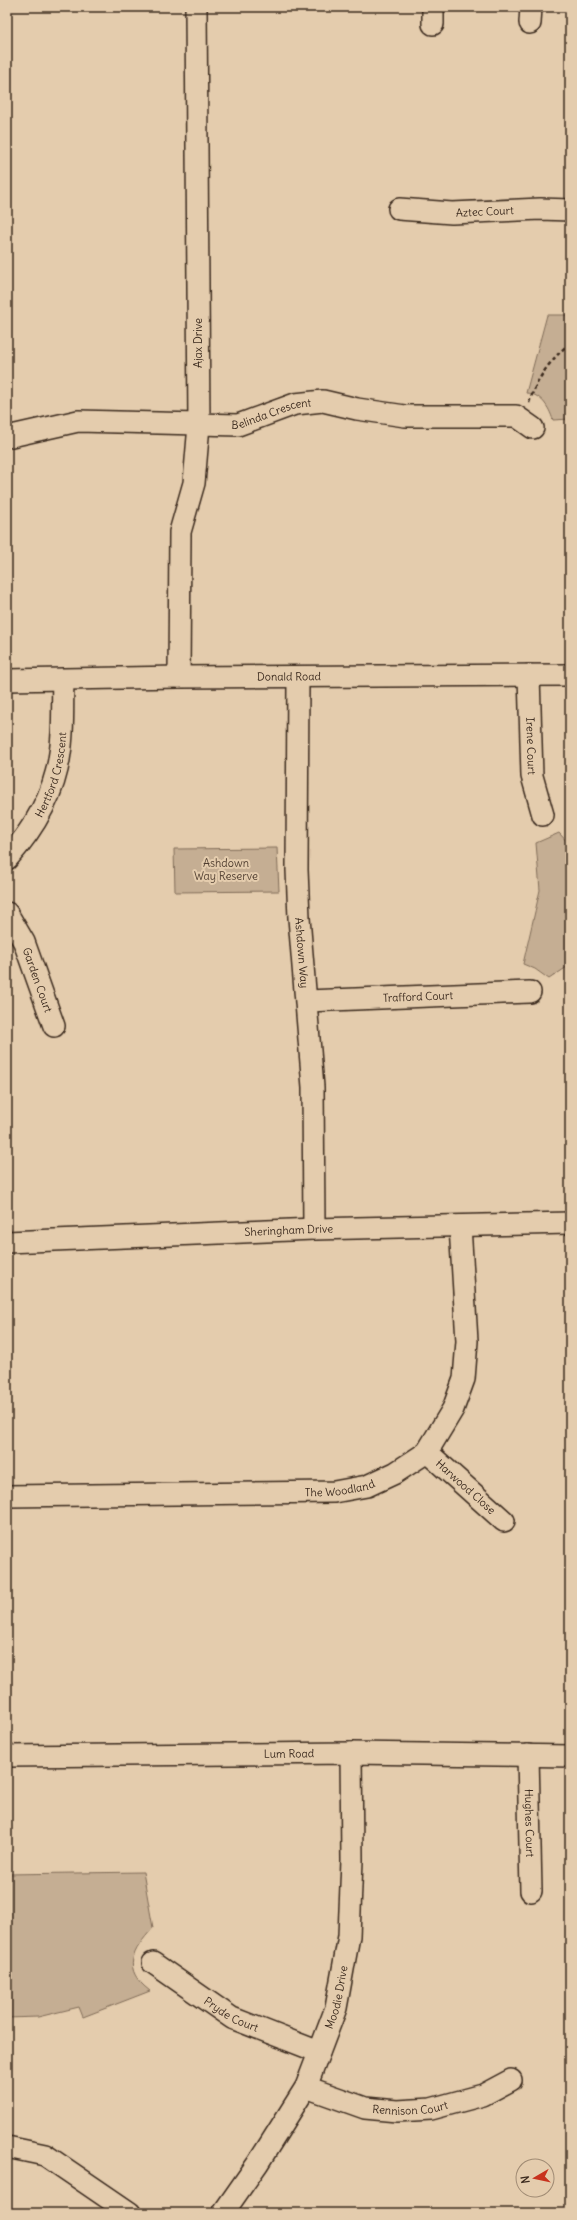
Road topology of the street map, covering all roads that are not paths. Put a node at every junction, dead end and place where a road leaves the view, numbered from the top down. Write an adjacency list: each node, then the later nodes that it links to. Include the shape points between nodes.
1 (196, 7): 5 (street, Ajax Drive)
2 (399, 209): 3 (street, Aztec Court, via 452,213)
3 (570, 210)
4 (528, 424): 5 (street, Belinda Crescent, via 516,416 405,416 323,401 294,404 238,425)
5 (199, 425): 6 (street, Belinda Crescent, via 78,421); 9 (street, Ajax Drive, via 194,483 180,532)
6 (7, 437)
7 (529, 675): 8 (street, Donald Road); 10 (street, Donald Road); 13 (street, Irene Court, via 532,776)
8 (570, 675)
9 (179, 677): 10 (street, Donald Road); 12 (street, Donald Road)
10 (298, 677): 17 (street, Ashdown Way, via 297,870)
11 (7, 680): 12 (street, Donald Road)
12 (63, 680): 14 (street, Hertford Crescent, via 60,753 52,788 37,818)
13 (543, 815)
14 (7, 859)
15 (7, 913): 18 (street, Garden Court, via 24,942)
16 (530, 992): 17 (street, Trafford Court)
17 (307, 1000): 21 (street, Ashdown Way, via 313,1087)
18 (54, 1026)
19 (570, 1223): 20 (street, Sheringham Drive)
20 (460, 1226): 21 (street, Sheringham Drive); 23 (street, The Woodland, via 467,1341 464,1379 453,1409)
21 (314, 1229): 22 (street, Sheringham Drive)
22 (7, 1242)
23 (427, 1452): 24 (street, The Woodland, via 396,1473 367,1486 334,1492); 25 (street, Harwood Close)
24 (7, 1496)
25 (504, 1521)
26 (351, 1753): 27 (street, Lum Road); 28 (street, Lum Road); 32 (street, Moodie Drive, via 352,1860 349,1936 336,2008)
27 (528, 1755): 29 (street, Lum Road); 30 (street, Hughes Court)
28 (7, 1756)
29 (570, 1756)
30 (531, 1891)
31 (153, 1963): 32 (street, Pryde Court, via 232,2018)
32 (318, 2052): 34 (street, Moodie Drive)
33 (511, 2080): 34 (street, Rennison Court, via 483,2095 431,2109 397,2112 365,2108)
34 (306, 2087): 37 (street, Moodie Drive)
35 (7, 2147): 36 (street, via 45,2155)
36 (130, 2213)
37 (223, 2213)

